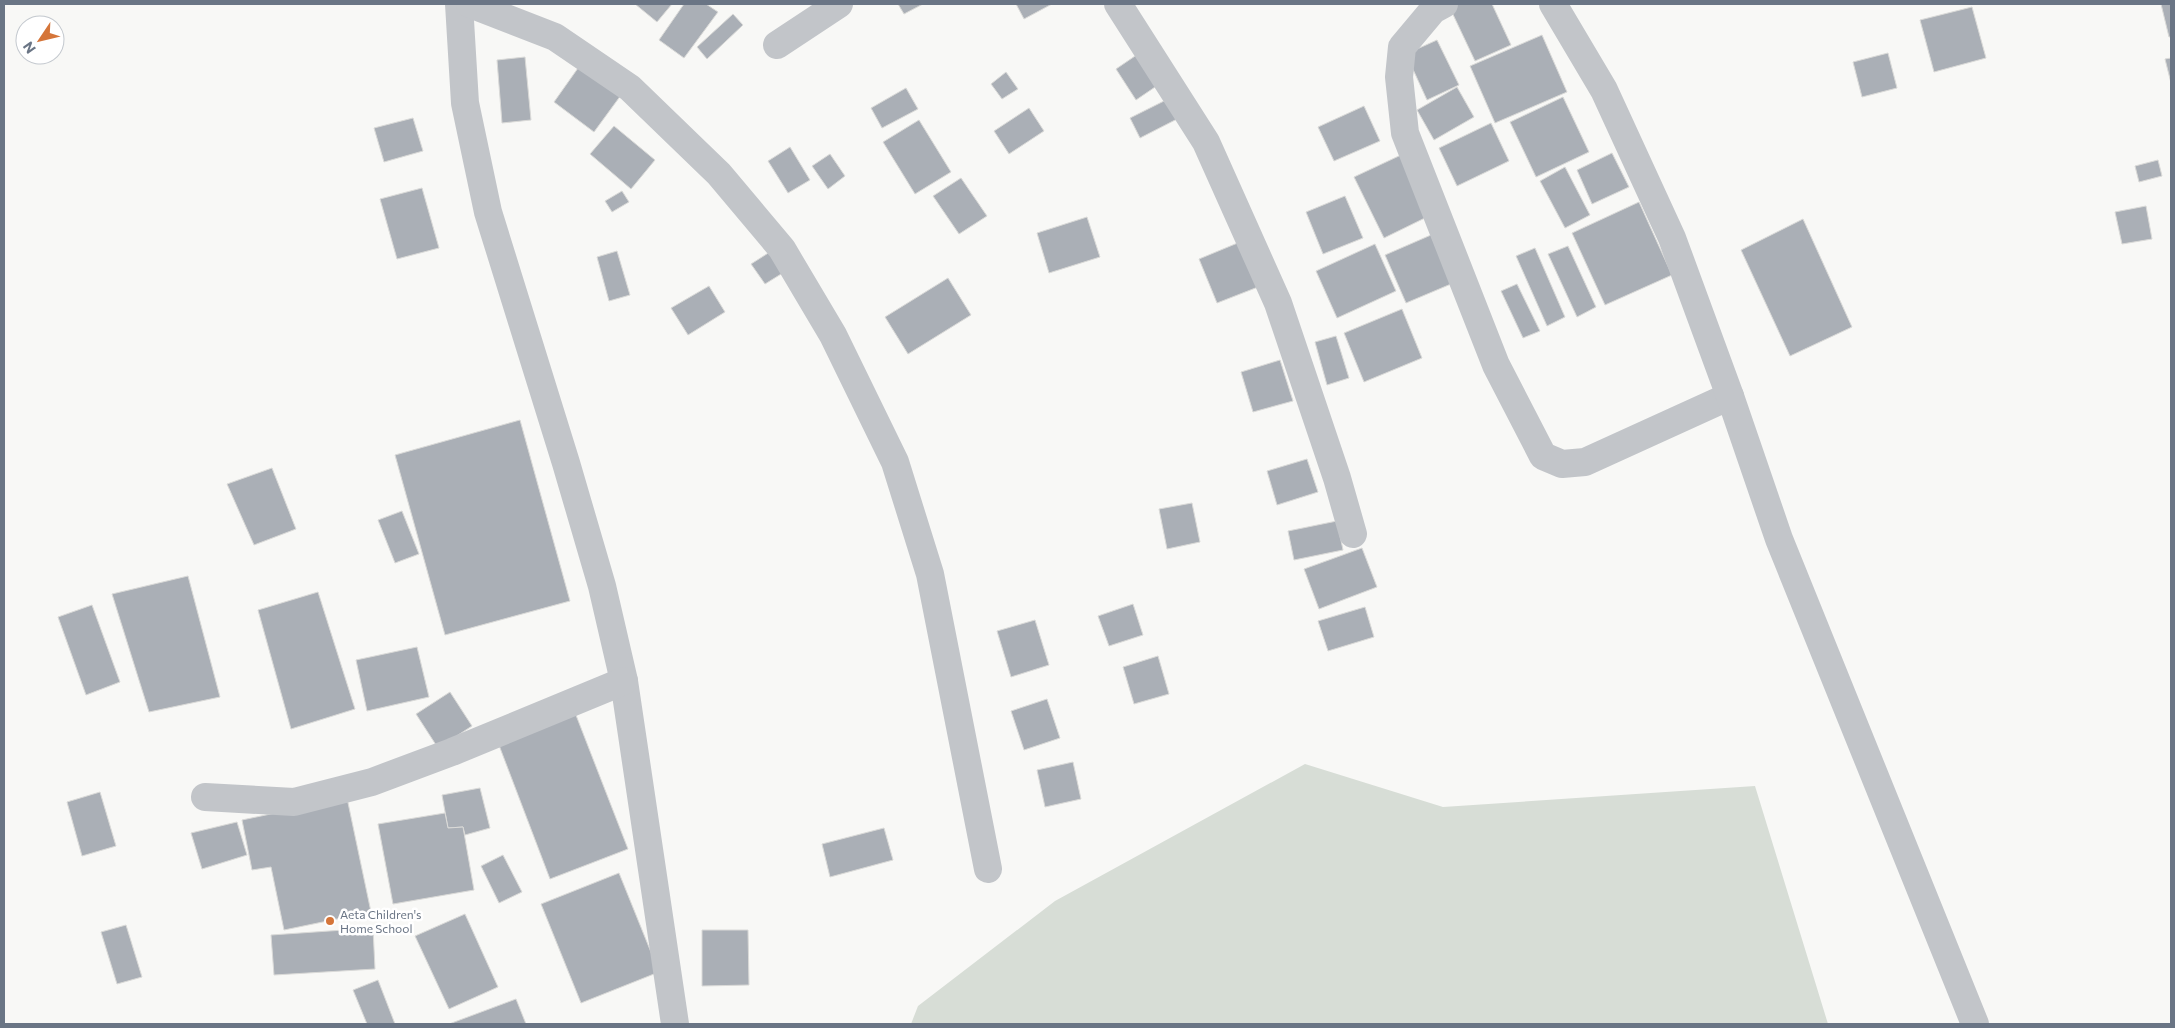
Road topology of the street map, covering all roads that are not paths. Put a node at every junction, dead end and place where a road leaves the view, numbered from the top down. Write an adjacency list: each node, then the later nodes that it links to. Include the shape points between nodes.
1 (459, 4): 10 (street, via 465,103 488,212 602,586)
2 (470, 4): 12 (street, via 555,37 630,88 719,174 782,249 833,335 895,462 930,574)
3 (839, 4): 7 (street)
4 (1118, 4): 9 (street, via 1206,142 1278,304)
5 (1444, 4): 8 (street, via 1433,10 1402,47 1400,76 1404,134 1496,365 1543,456 1562,464 1585,462)
6 (1552, 4): 8 (street, via 1604,90 1672,238)
7 (777, 45)
8 (1730, 396): 14 (street, via 1779,539)
9 (1353, 534)
10 (624, 682): 11 (street, via 372,782 294,802); 13 (street)
11 (205, 797)
12 (988, 869)
13 (675, 1024)
14 (1975, 1024)

